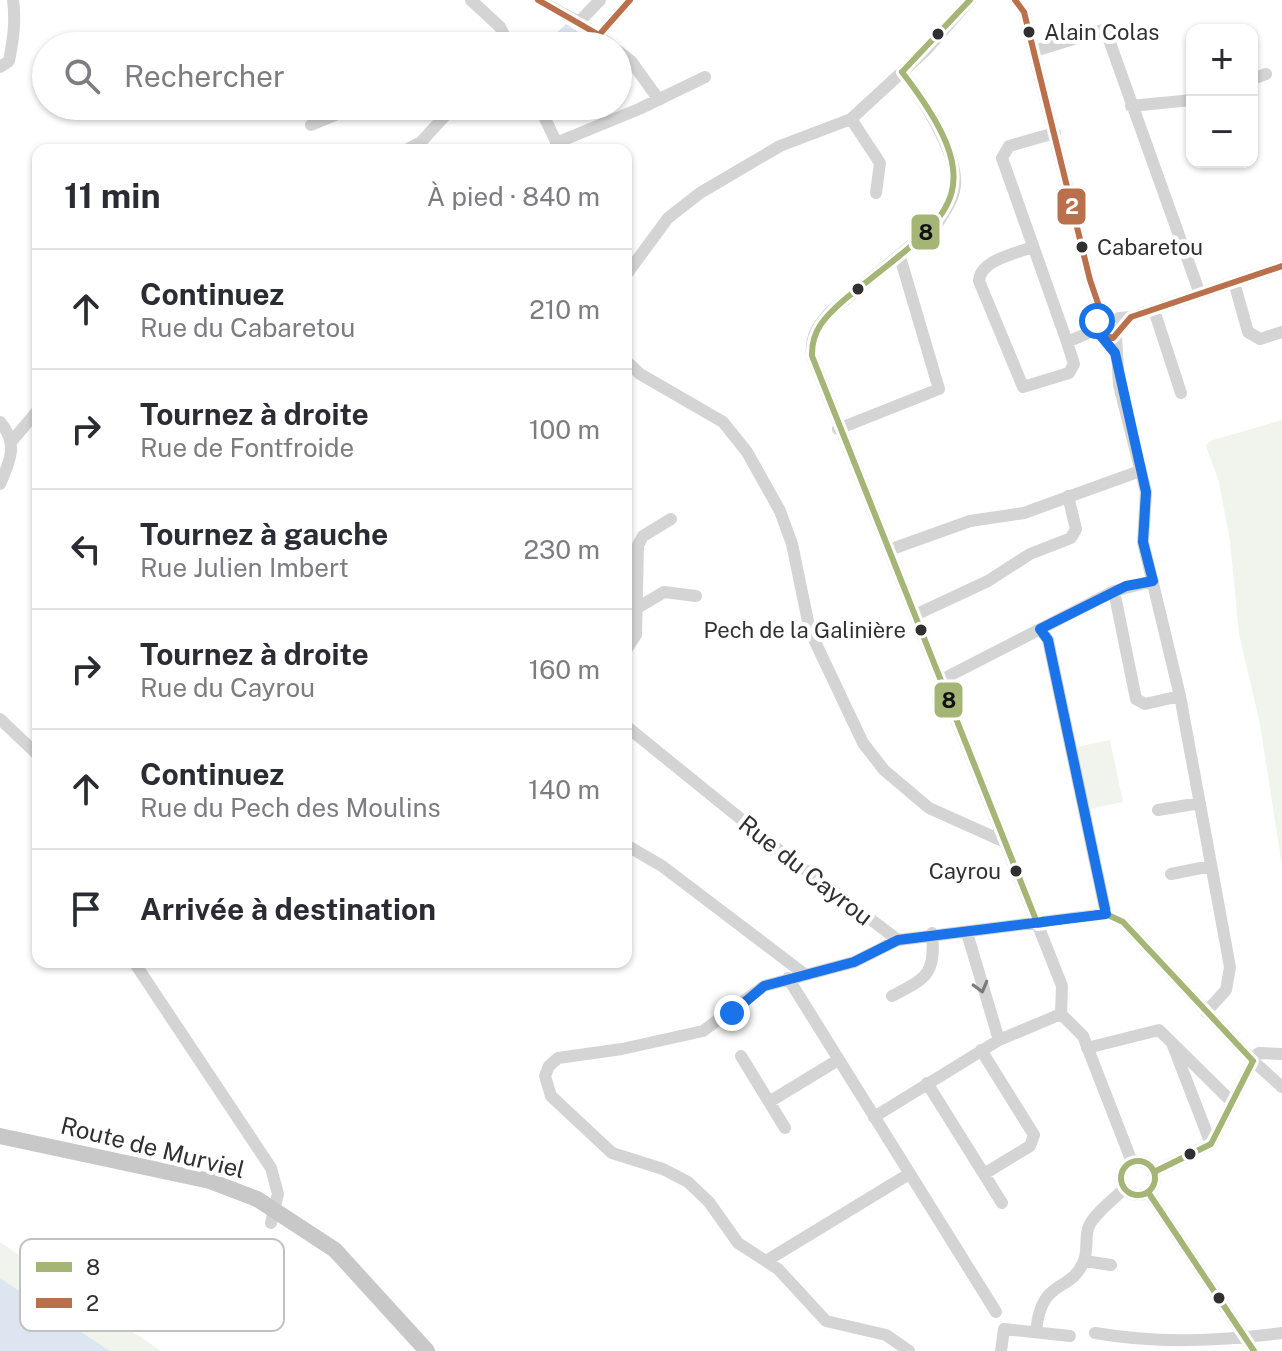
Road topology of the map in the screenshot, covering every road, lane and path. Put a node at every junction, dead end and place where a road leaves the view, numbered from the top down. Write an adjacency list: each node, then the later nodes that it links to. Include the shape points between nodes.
1 (13, 0): 15 (street, via 16,20 9,61)
2 (471, 0): 10 (street)
3 (538, 0): 9 (street)
4 (600, 0): 9 (street)
5 (630, 0): 12 (street)
6 (970, 0): 16 (street)
7 (1015, 0): 30 (street, via 1024,12)
8 (1024, 0): 13 (street)
9 (579, 22): 11 (street)
10 (503, 32)
11 (594, 32)
12 (602, 32)
13 (1041, 49): 22 (street, via 1103,30); 42 (street)
14 (632, 62): 20 (street)
15 (0, 67)
16 (902, 72): 24 (street); 36 (street, via 926,104 952,163 955,184 937,224)
17 (1266, 74): 19 (street)
18 (705, 77): 20 (street)
19 (1258, 77)
20 (659, 100): 23 (street)
21 (1186, 101): 22 (street)
22 (1131, 106): 40 (street)
23 (632, 112)
24 (851, 119): 34 (street, via 880,163); 38 (street, via 780,146 700,193 668,218)
25 (323, 120): 29 (street)
26 (441, 120): 31 (street)
27 (546, 120): 32 (street)
28 (615, 120): 33 (street)
29 (311, 125)
30 (1055, 133): 35 (street, via 1009,146 1002,158); 42 (street, via 1090,280)
31 (417, 144)
32 (557, 144)
33 (562, 144)
34 (876, 193)
35 (1032, 247): 44 (street); 44 (street, via 979,273 1023,387 1069,373 1074,364)
36 (900, 257): 49 (street, via 829,313 813,336 812,356); 49 (street, via 939,389)
37 (1282, 266): 39 (street)
38 (632, 267)
39 (1234, 282): 40 (street); 43 (street, via 1248,332 1260,339)
40 (1200, 294): 41 (street)
41 (1154, 310): 42 (street); 46 (street)
42 (1109, 326): 44 (street); 51 (street)
43 (1282, 332)
44 (1067, 342)
45 (632, 367): 71 (street, via 723,422 747,452 780,511 810,631 863,743 907,793)
46 (1181, 393)
47 (32, 417): 50 (street)
48 (0, 422): 50 (street)
49 (838, 429): 55 (street)
50 (12, 441): 52 (street, via 12,456)
51 (1140, 471): 53 (street); 56 (street, via 1146,492 1143,542)
52 (0, 484)
53 (1068, 496): 55 (street, via 1008,517 970,521); 60 (street, via 1076,529 1071,538)
54 (671, 519): 59 (street, via 638,545)
55 (889, 550): 60 (street)
56 (1153, 581): 57 (street); 64 (street)
57 (1114, 591): 61 (street); 64 (street, via 1136,699 1145,704)
58 (696, 596): 59 (street, via 664,592)
59 (637, 608): 62 (street)
60 (915, 615): 63 (street)
61 (1040, 629): 63 (street); 76 (street, via 1048,640)
62 (632, 643)
63 (941, 680): 70 (street)
64 (1180, 696): 68 (street)
65 (0, 719): 67 (street)
66 (632, 731): 80 (street, Rue du Cayrou)
67 (32, 749)
68 (1200, 803): 69 (street); 74 (street)
69 (1158, 810)
70 (993, 811): 71 (street, via 990,823); 72 (street)
71 (976, 832): 72 (street)
72 (1005, 842): 77 (street)
73 (632, 848): 82 (street)
74 (1211, 866): 75 (street); 85 (street, via 1230,974 1222,997)
75 (1171, 874)
76 (1106, 914): 77 (street, Rue du Cayrou); 85 (street, via 1123,922)
77 (1038, 925): 79 (street, Rue du Cayrou); 86 (street, via 1062,986)
78 (932, 933): 79 (street, Rue du Cayrou); 80 (street, Rue du Cayrou); 84 (street, via 932,968 924,979)
79 (967, 933): 87 (street, one-way to 87)
80 (898, 940): 82 (street, via 854,962)
81 (138, 968): 110 (street, via 271,1168 277,1182)
82 (803, 973): 83 (street)
83 (788, 978): 93 (street); 111 (street, via 764,986 703,1031 558,1058 545,1076 551,1096 596,1141 612,1153 688,1182 738,1243)
84 (892, 996)
85 (1206, 1012): 94 (street)
86 (1061, 1014): 87 (street); 89 (street)
87 (999, 1040): 90 (street)
88 (1171, 1040): 89 (street, via 1159,1030 1149,1030); 98 (street); 102 (street)
89 (1087, 1048): 103 (street)
90 (981, 1050): 95 (street); 106 (street, via 1034,1135 1030,1146)
91 (1282, 1055): 94 (street)
92 (741, 1056): 97 (street)
93 (838, 1060): 97 (street); 99 (street)
94 (1256, 1064): 96 (street); 98 (street)
95 (927, 1083): 99 (street); 106 (street)
96 (1282, 1087)
97 (769, 1102): 100 (street)
98 (1232, 1102): 102 (street)
99 (874, 1117): 105 (street)
100 (785, 1128)
101 (0, 1136): 110 (main road, Route de Murviel, via 210,1181)
102 (1211, 1144): 104 (street)
103 (1132, 1162): 104 (street, via 1147,1163); 107 (street, via 1121,1174)
104 (1154, 1172): 108 (street, via 1155,1183)
105 (909, 1174): 111 (street); 114 (street)
106 (984, 1174): 109 (street)
107 (1124, 1189): 108 (street, via 1133,1195); 112 (street, via 1089,1225)
108 (1148, 1192): 119 (street)
109 (1002, 1203)
110 (273, 1216): 122 (main road, Route de Murviel, via 335,1250)
111 (766, 1261): 123 (street, via 826,1321 886,1335)
112 (1085, 1261): 113 (street); 115 (street, via 1039,1308)
113 (1111, 1265)
114 (996, 1312)
115 (1036, 1332): 118 (street); 124 (street, via 1004,1329)
116 (1095, 1333): 120 (street)
117 (1282, 1333): 119 (street)
118 (1070, 1336)
119 (1246, 1338): 121 (street); 125 (street)
120 (1140, 1346): 121 (street)
121 (1206, 1346)
122 (427, 1351)
123 (909, 1351)
124 (1001, 1351)
125 (1254, 1351)

